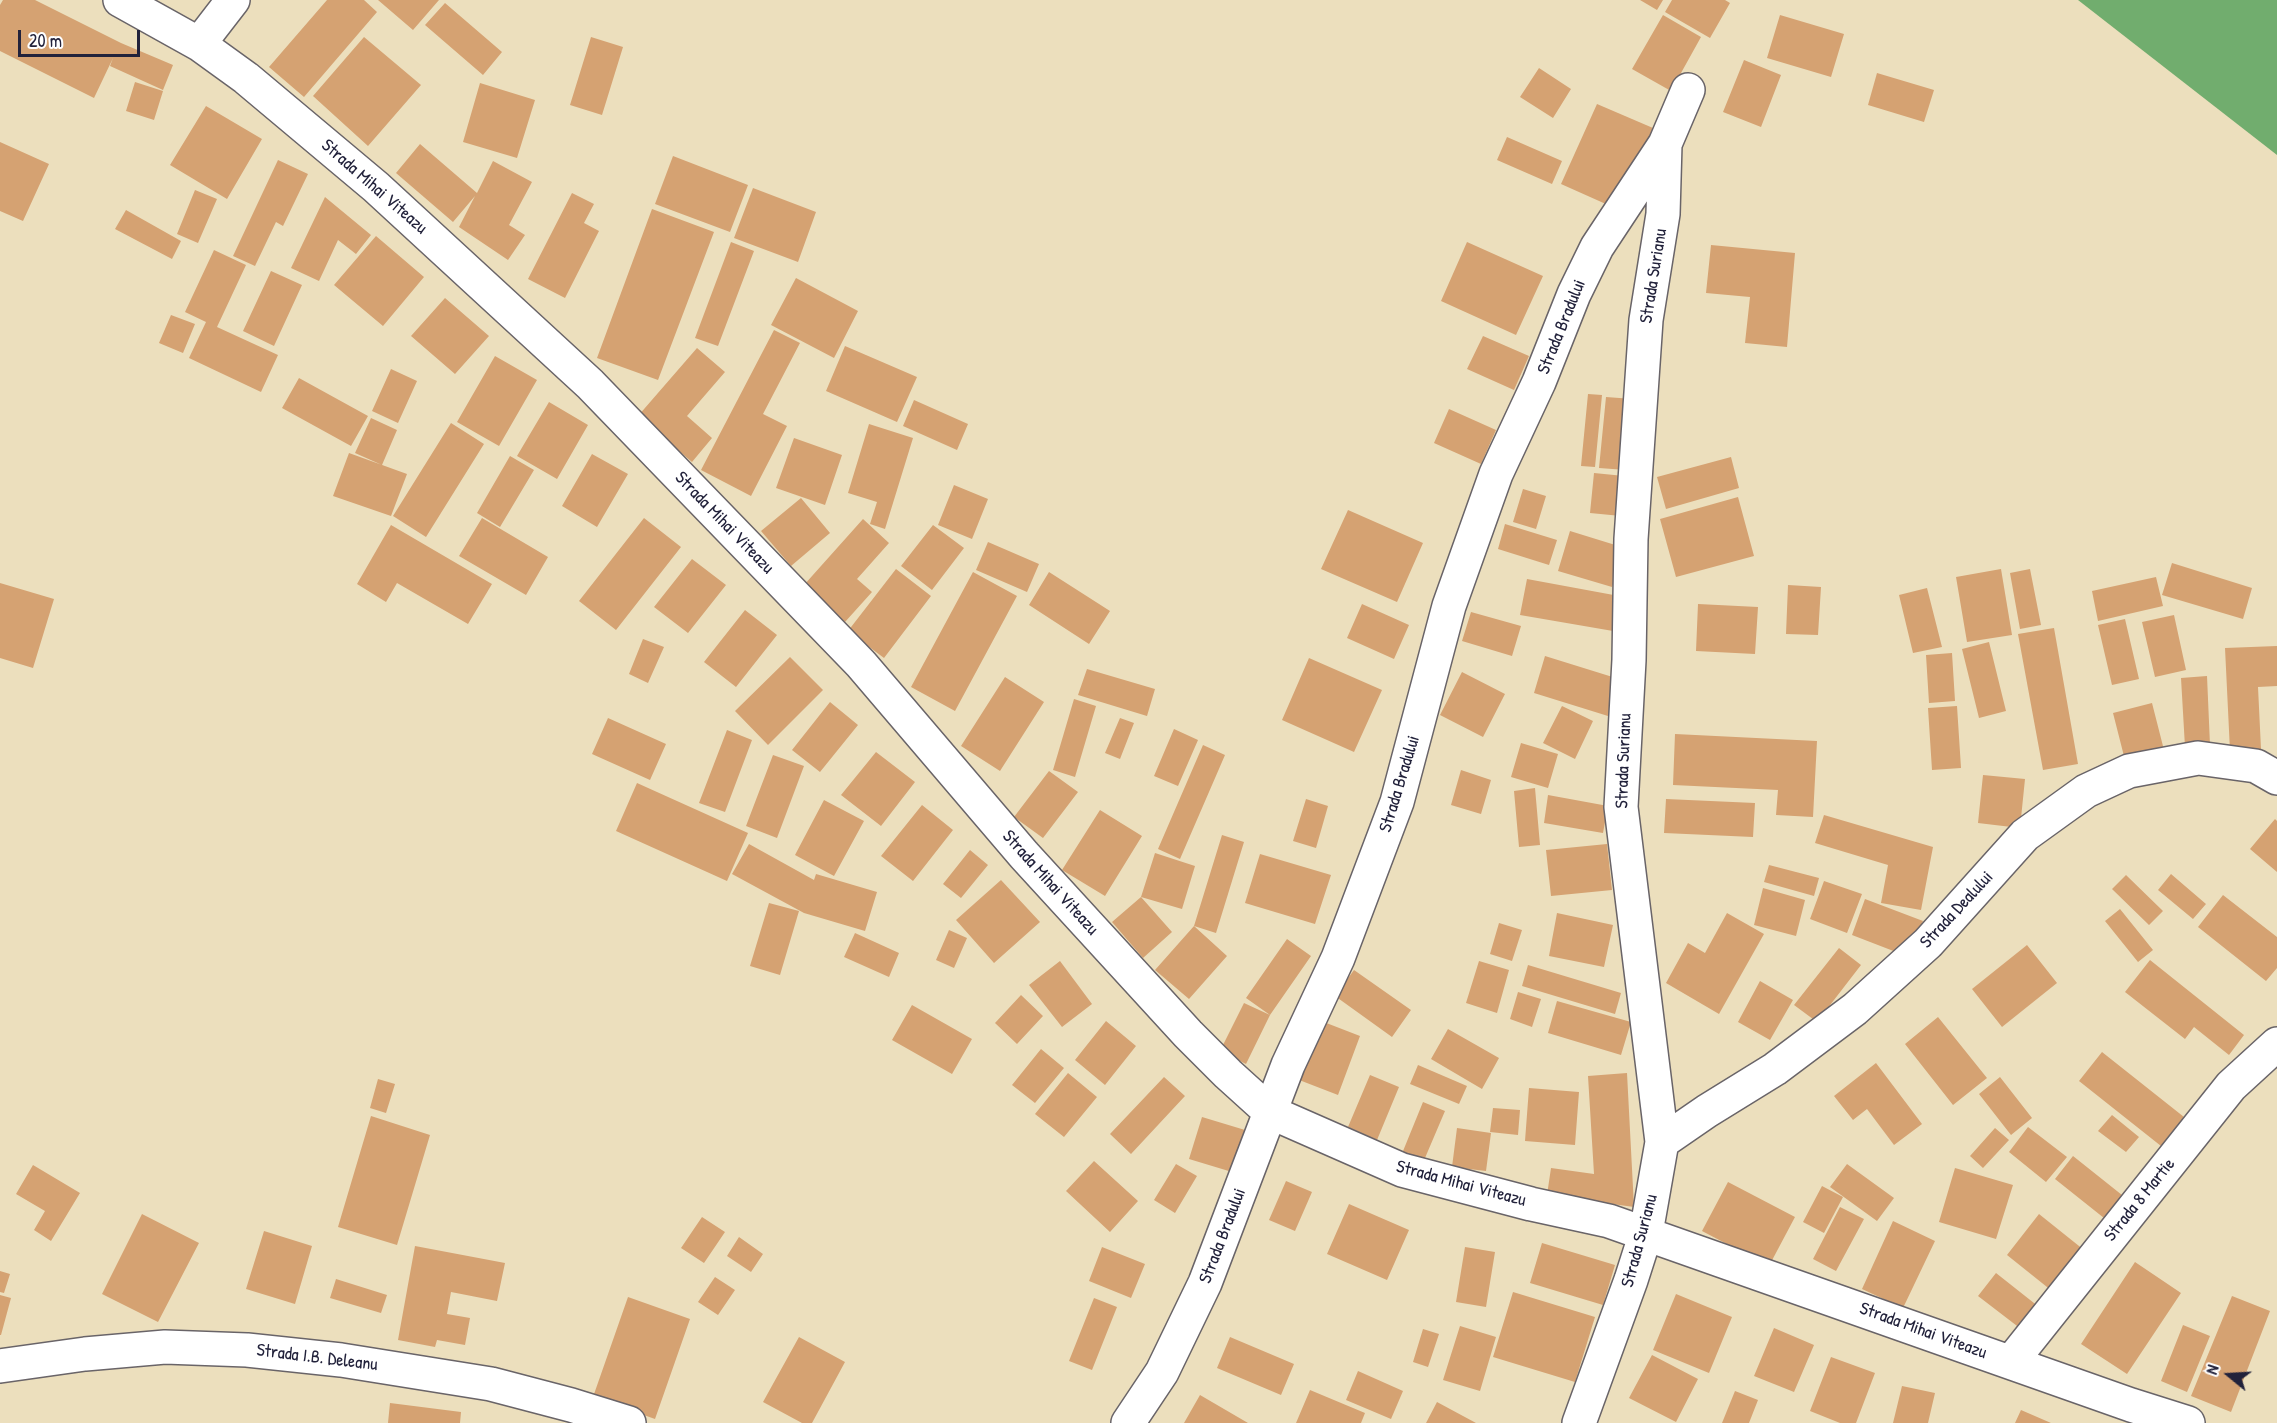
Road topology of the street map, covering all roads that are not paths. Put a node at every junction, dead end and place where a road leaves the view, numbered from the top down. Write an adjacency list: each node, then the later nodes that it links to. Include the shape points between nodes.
1 (120, 0): 3 (street, Strada Mihai Viteazu)
2 (233, 0): 3 (street)
3 (199, 44): 8 (street, Strada Mihai Viteazu, via 246,78 376,187 590,384 861,664 1024,855 1188,1034)
4 (1689, 90): 5 (street, Strada Surianu)
5 (1665, 144): 8 (street, Strada Bradului, via 1578,285 1496,474 1449,606 1397,802 1338,958 1287,1065); 9 (street, Strada Surianu, via 1663,214 1646,320 1631,539 1621,807)
6 (2277, 778): 9 (street, Strada Dealului, via 2256,766 2198,758 2129,771 2086,791 2025,835 1928,943 1855,1009 1775,1069)
7 (2277, 1044): 11 (street, Strada 8 Martie, via 2231,1086)
8 (1270, 1112): 10 (street, Strada Mihai Viteazu, via 1402,1170); 14 (street, Strada Bradului, via 1205,1283 1162,1372)
9 (1662, 1142): 10 (street, Strada Surianu)
10 (1646, 1233): 11 (street, Strada Mihai Viteazu); 15 (street, Strada Surianu)
11 (2011, 1362): 16 (street, Strada Mihai Viteazu)
12 (0, 1366): 13 (street, Strada I.B. Deleanu, via 165,1347 247,1350 341,1360 491,1384)
13 (628, 1423)
14 (1128, 1423)
15 (1579, 1423)
16 (2188, 1423)

